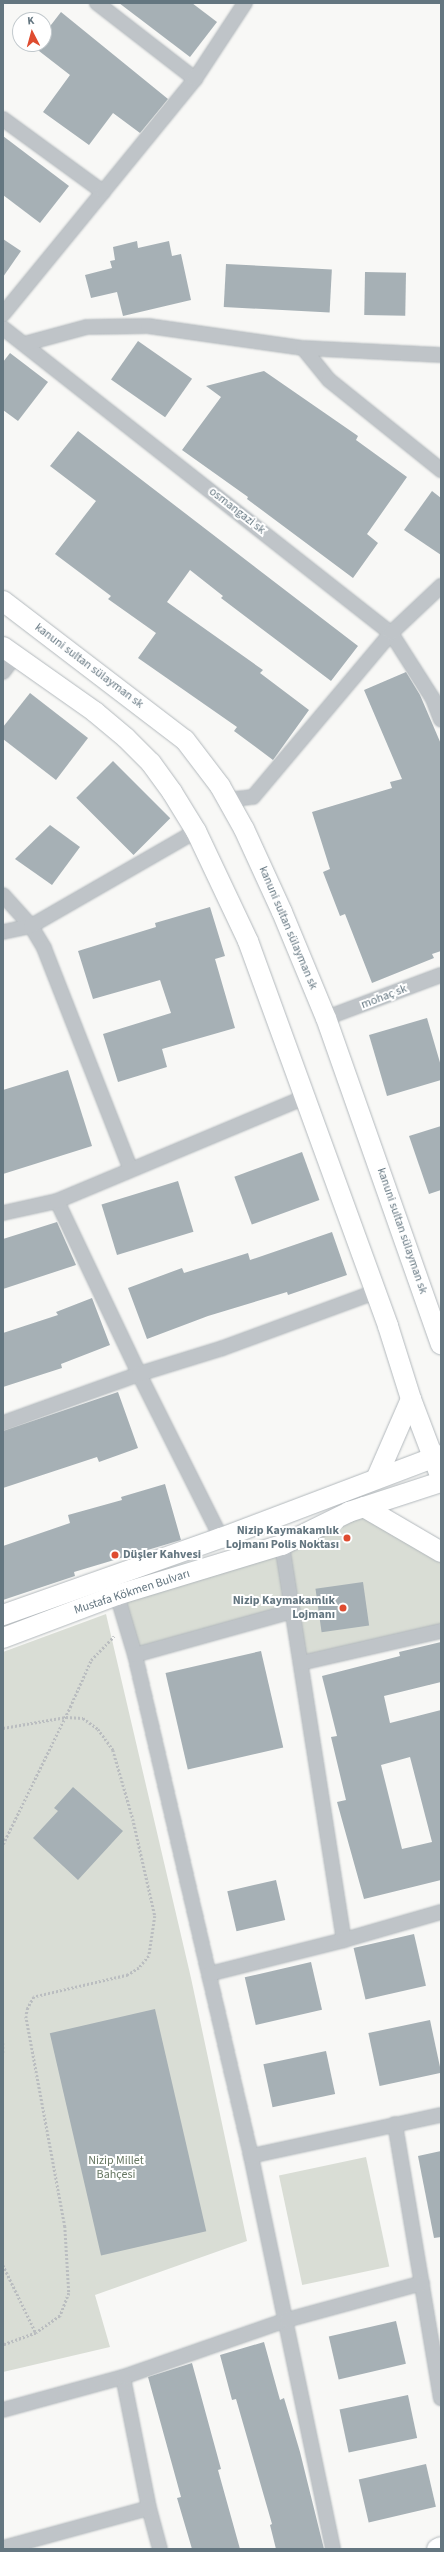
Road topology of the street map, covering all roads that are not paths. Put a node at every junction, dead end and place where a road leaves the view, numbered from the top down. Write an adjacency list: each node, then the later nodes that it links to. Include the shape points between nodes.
1 (97, 3): 3 (street)
2 (245, 3): 3 (street)
3 (195, 79): 5 (street)
4 (3, 119): 5 (street)
5 (103, 192): 6 (street)
6 (3, 314)
7 (3, 328): 8 (street, osmangazi sk)
8 (24, 344): 9 (street, via 87,327 148,326); 14 (street, osmangazi sk)
9 (303, 348): 10 (street); 11 (street, via 329,380)
10 (441, 355)
11 (441, 470)
12 (441, 586): 14 (street)
13 (3, 601): 18 (main road, kanuni sultan sülayman sk, via 185,740 205,763)
14 (391, 633): 17 (street, osmangazi sk, via 433,699); 18 (street, via 253,797)
15 (9, 652): 16 (street); 19 (main road, via 95,712 126,738 172,792)
16 (3, 672)
17 (441, 720)
18 (227, 800): 24 (main road, kanuni sultan sülayman sk, via 244,829 282,912)
19 (196, 831): 21 (street); 25 (main road, via 248,941)
20 (3, 895): 21 (street)
21 (31, 926): 22 (street); 26 (street, via 54,971)
22 (3, 932)
23 (441, 975): 24 (street, mohaç sk)
24 (326, 1018): 30 (main road, kanuni sultan sülayman sk)
25 (306, 1097): 26 (street); 29 (main road)
26 (131, 1170): 27 (street)
27 (57, 1201): 28 (street); 31 (street)
28 (3, 1213)
29 (375, 1292): 31 (street, via 223,1348); 32 (main road)
30 (441, 1344)
31 (138, 1374): 33 (street); 39 (street)
32 (411, 1399): 34 (main road); 35 (main road)
33 (3, 1423)
34 (437, 1457): 35 (main road, Mustafa Kökmen Bulvarı); 36 (main road)
35 (377, 1477): 39 (main road, Mustafa Kökmen Bulvarı)
36 (441, 1478)
37 (441, 1482): 38 (main road, Mustafa Kökmen Bulvarı)
38 (364, 1507): 40 (main road, Mustafa Kökmen Bulvarı); 41 (main road)
39 (221, 1538): 44 (main road, Mustafa Kökmen Bulvarı)
40 (282, 1545): 42 (main road, Mustafa Kökmen Bulvarı); 43 (street)
41 (441, 1552)
42 (117, 1595): 46 (main road, Mustafa Kökmen Bulvarı); 47 (street)
43 (293, 1611): 47 (street); 48 (street)
44 (3, 1615)
45 (441, 1631): 48 (street)
46 (3, 1638)
47 (135, 1655): 51 (street)
48 (301, 1663): 50 (street)
49 (441, 1912): 50 (street)
50 (344, 1940): 51 (street)
51 (209, 1974): 54 (street)
52 (441, 2115): 53 (street)
53 (395, 2124): 54 (street); 55 (street)
54 (252, 2156): 56 (street)
55 (422, 2283): 56 (street); 58 (street)
56 (287, 2320): 57 (street); 64 (street)
57 (123, 2377): 59 (street); 60 (street)
58 (441, 2398)
59 (3, 2410)
60 (149, 2508): 62 (street); 63 (street)
61 (441, 2547): 65 (main road)
62 (3, 2548)
63 (160, 2549)
64 (333, 2549)
65 (437, 2549)

